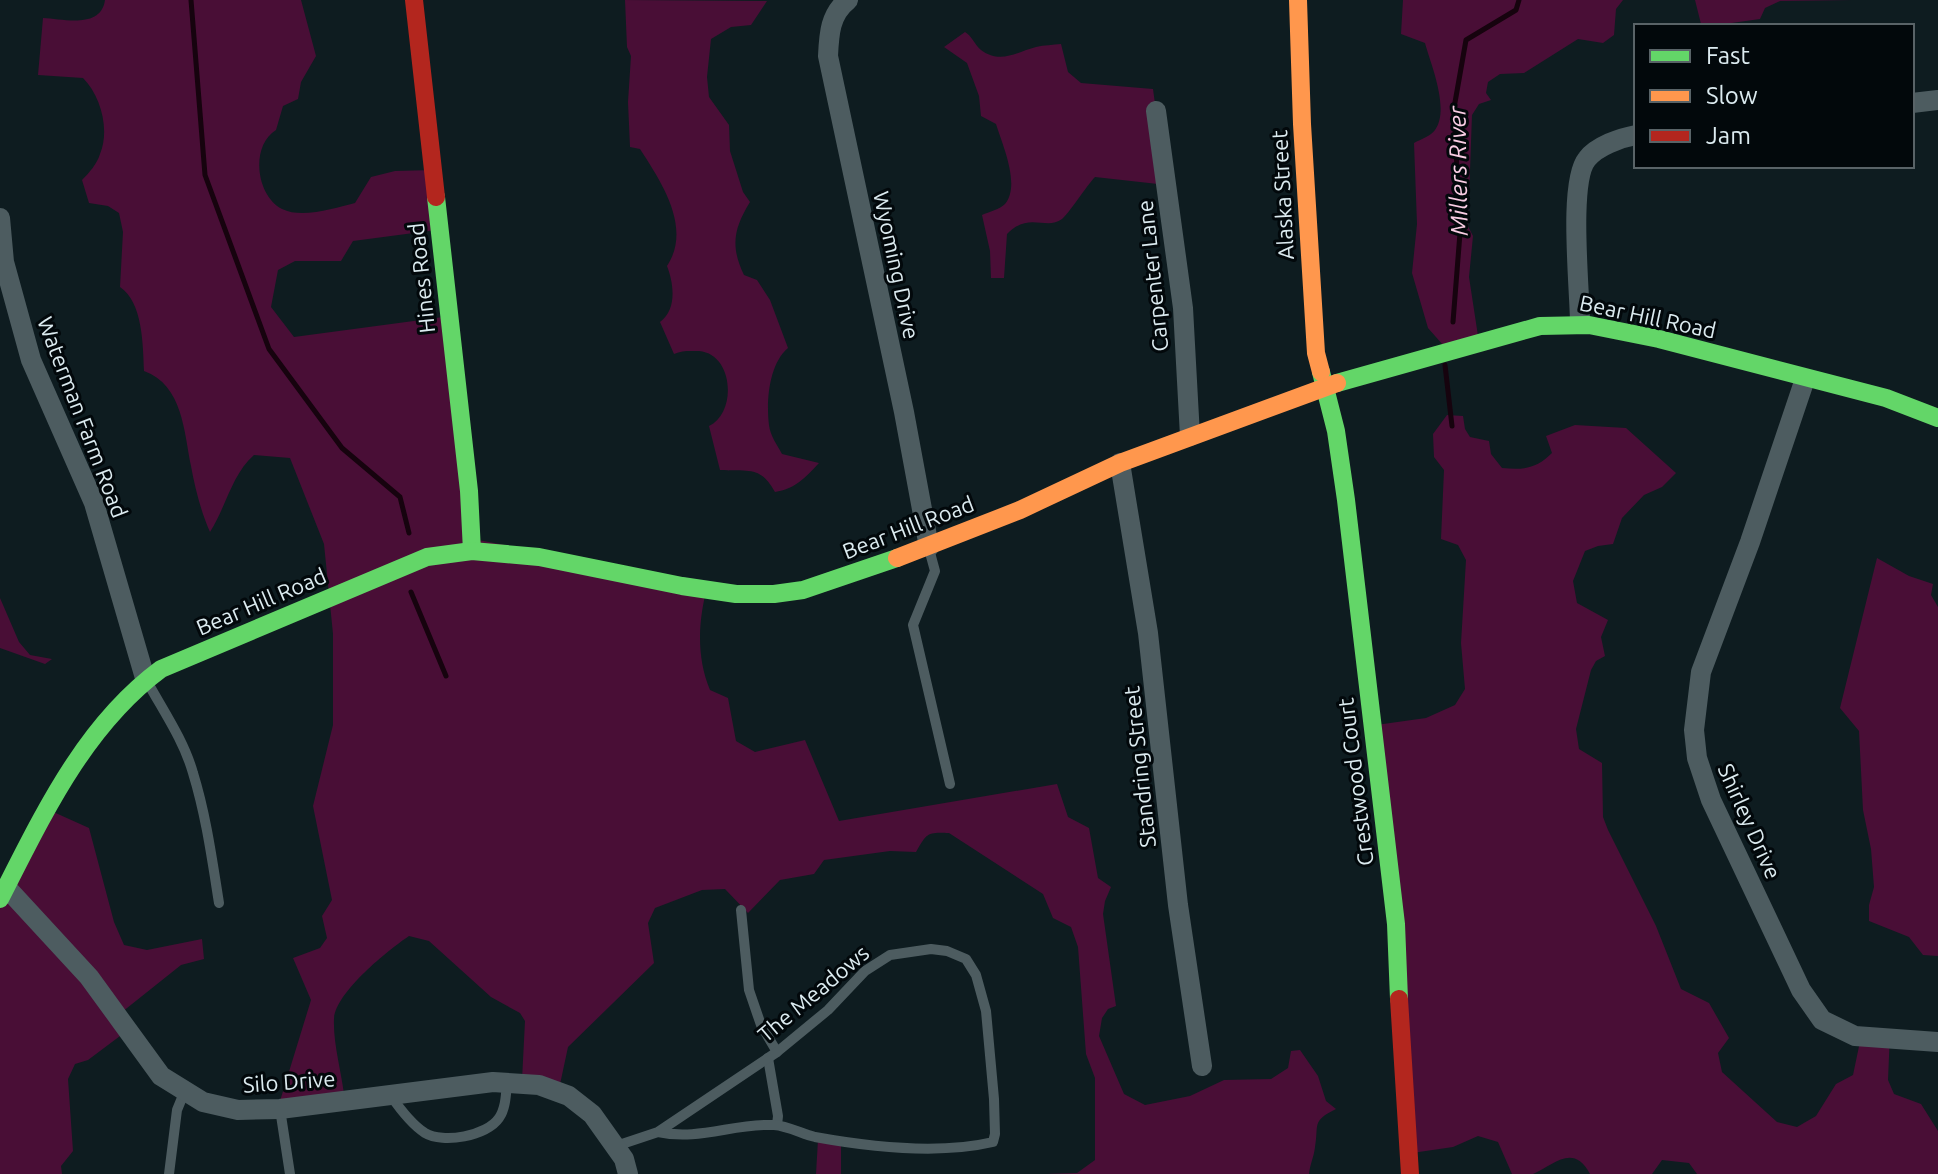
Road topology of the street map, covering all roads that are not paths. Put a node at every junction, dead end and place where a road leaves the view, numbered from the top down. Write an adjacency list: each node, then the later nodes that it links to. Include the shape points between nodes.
1 (414, 0): 16 (street, Hines Road)
2 (848, 0): 15 (street, Wyoming Drive, via 832,21 828,56)
3 (1298, 0): 11 (street, Alaska Street, via 1316,353)
4 (1938, 100): 5 (street)
5 (1914, 103)
6 (1156, 111): 13 (street, Carpenter Lane, via 1183,308)
7 (1634, 136): 9 (street, via 1596,152 1580,173)
8 (0, 218): 17 (street, Waterman Farm Road, via 4,262 31,360 94,503)
9 (1580, 324): 10 (street, Bear Hill Road, via 1659,339); 11 (street, Bear Hill Road, via 1540,326)
10 (1805, 379): 12 (street, Bear Hill Road, via 1886,398); 22 (street, Shirley Drive, via 1701,672 1694,730 1697,758 1711,800 1801,990 1822,1020 1855,1036)
11 (1324, 387): 13 (street, Bear Hill Road); 35 (street, Crestwood Court, via 1346,500 1396,924)
12 (1938, 418)
13 (1190, 436): 14 (street, Bear Hill Road)
14 (1120, 463): 15 (street, Bear Hill Road); 24 (street, Standring Street, via 1148,633)
15 (929, 547): 16 (street, Bear Hill Road, via 803,590 774,594 736,594 539,557); 18 (lane, via 935,571 913,625)
16 (472, 551): 17 (street, Bear Hill Road, via 416,561)
17 (145, 678): 19 (street, Bear Hill Road, via 105,719 79,757); 20 (lane, via 193,772)
18 (950, 784)
19 (3, 893): 26 (street, Silo Drive, via 89,977 151,1064)
20 (219, 903)
21 (741, 910): 23 (lane, via 749,990)
22 (1938, 1042)
23 (773, 1055): 29 (lane); 29 (lane, The Meadows, via 865,971 890,955 947,951 966,959 976,975 986,1011 993,1142 902,1148 814,1136); 30 (lane, The Meadows)
24 (1202, 1066)
25 (507, 1082): 27 (street, Silo Drive); 27 (lane, via 499,1119 450,1140 426,1134); 31 (street, Silo Drive, via 539,1085 569,1096 592,1114)
26 (184, 1093): 28 (street, Silo Drive, via 221,1108); 32 (lane)
27 (391, 1096): 28 (street, Silo Drive)
28 (280, 1109): 33 (lane)
29 (777, 1125): 30 (lane, The Meadows, via 680,1136)
30 (658, 1132): 31 (lane, The Meadows)
31 (616, 1146): 34 (street, Silo Drive)
32 (169, 1174)
33 (290, 1174)
34 (628, 1174)
35 (1410, 1174)

